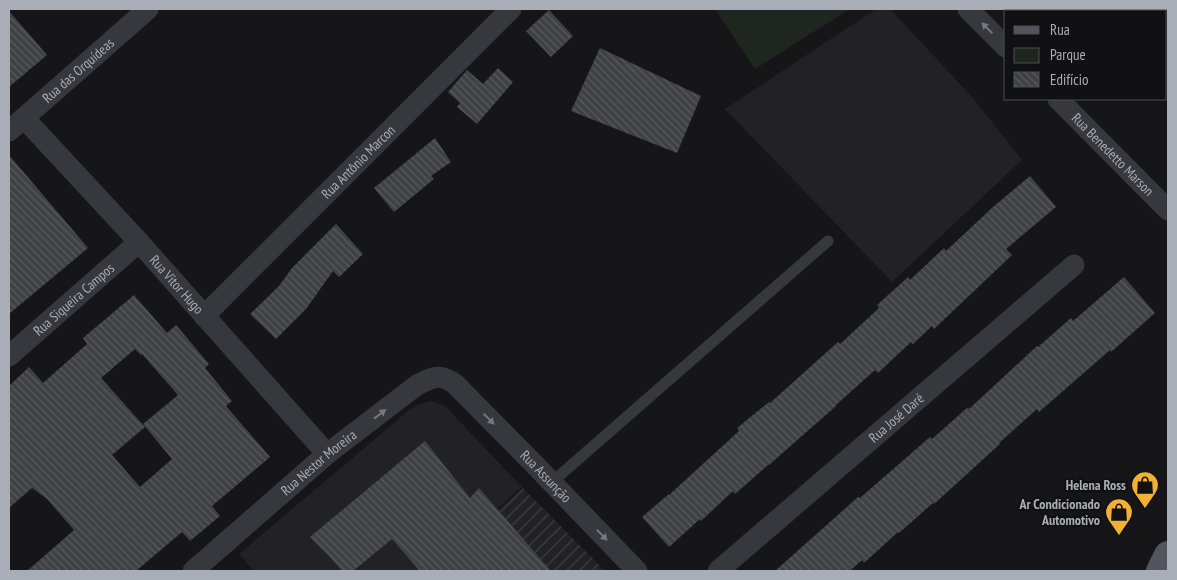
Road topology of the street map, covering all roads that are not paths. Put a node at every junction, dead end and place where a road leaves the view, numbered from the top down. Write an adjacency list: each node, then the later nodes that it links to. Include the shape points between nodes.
1 (148, 9): 6 (street, Rua das Orquídeas)
2 (511, 9): 11 (street, Rua Antônio Marcon)
3 (968, 9): 4 (street, one-way to 3)
4 (1004, 45)
5 (1059, 100): 7 (street, Rua Benedetto Marson)
6 (16, 124): 9 (street, Rua Vitor Hugo)
7 (1168, 210)
8 (828, 241): 15 (lane)
9 (140, 242): 11 (street, Rua Vitor Hugo); 12 (street, Rua Siqueira Campos)
10 (1074, 265): 19 (street, Rua José Daré)
11 (204, 316): 14 (street, Rua Vitor Hugo)
12 (9, 356)
13 (455, 384): 14 (street, Rua Nestor Moreira, one-way to 13, via 417,385 437,377); 15 (street, Rua Assunção, one-way to 15)
14 (327, 454): 17 (street, Rua Nestor Moreira)
15 (551, 483): 18 (street, Rua Assunção, one-way to 18)
16 (1168, 555): 20 (main road)
17 (194, 571)
18 (637, 571)
19 (718, 571)
20 (1160, 571)

